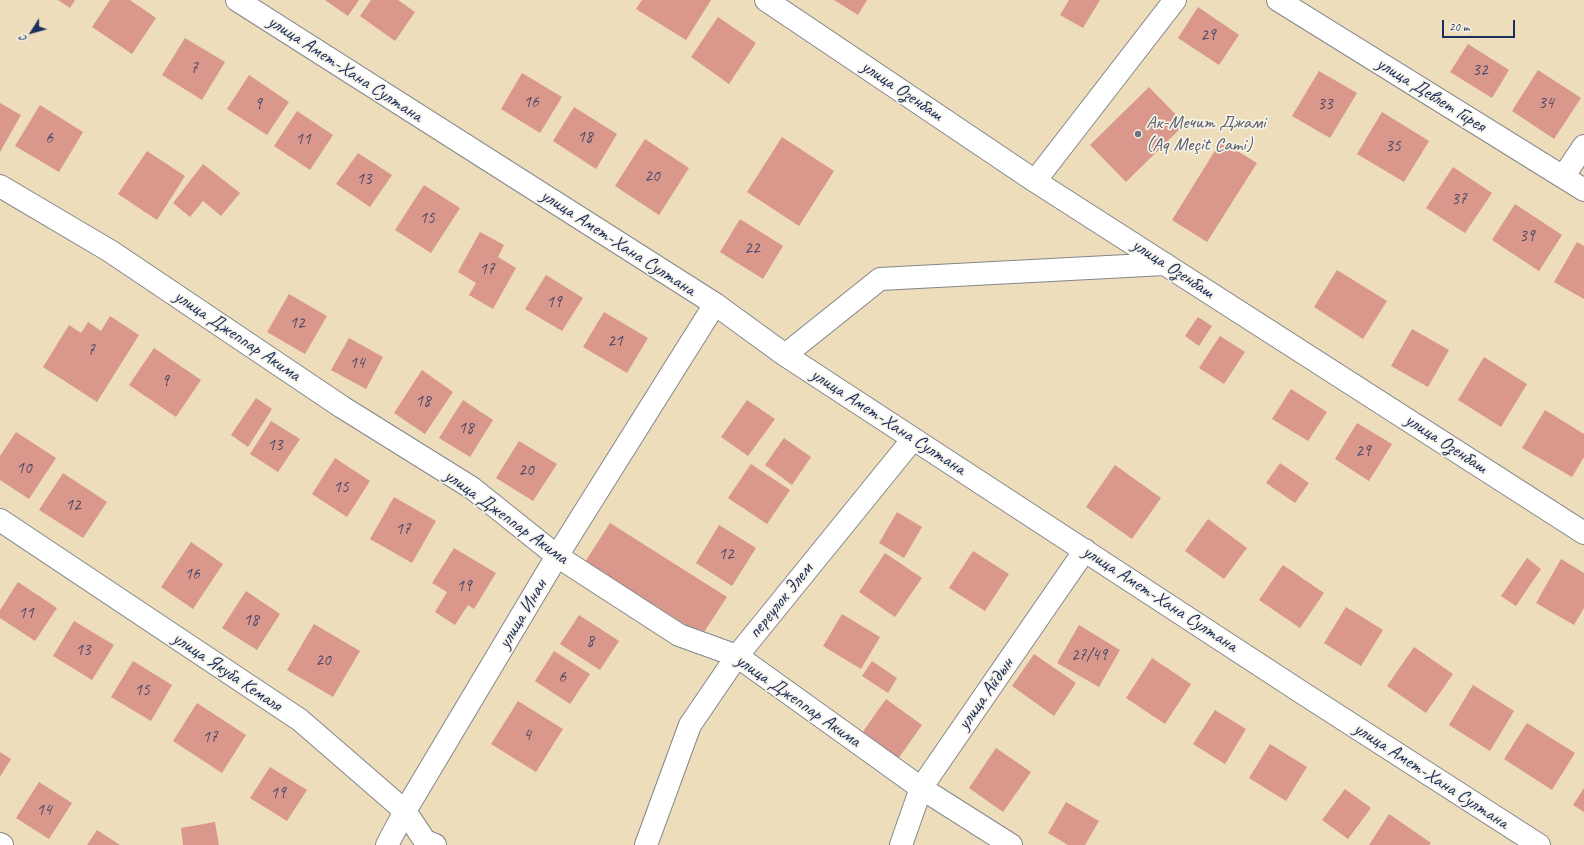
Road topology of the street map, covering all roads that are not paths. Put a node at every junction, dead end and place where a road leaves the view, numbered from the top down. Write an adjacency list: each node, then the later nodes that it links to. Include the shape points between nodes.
1 (237, 0): 11 (street, улица Амет-Хана Султана)
2 (766, 0): 7 (street, улица Озенбаш)
3 (1175, 0): 7 (street)
4 (1278, 0): 6 (street, улица Девлет Гирея)
5 (1584, 146): 6 (street)
6 (1563, 177): 9 (street, улица Девлет Гирея)
7 (1035, 181): 10 (street, улица Озенбаш)
8 (0, 186): 17 (street, улица Джеппар Акима, via 110,251 342,407 472,488)
9 (1584, 190)
10 (1165, 264): 12 (street, via 880,279); 15 (street, улица Озенбаш)
11 (714, 304): 12 (street, улица Амет-Хана Султана); 17 (street, улица Инан)
12 (785, 355): 13 (street, улица Амет-Хана Султана)
13 (913, 439): 16 (street, улица Амет-Хана Султана); 18 (street, переулок Элем)
14 (0, 520): 20 (street, улица Якуба Кемаля, via 300,720)
15 (1584, 533)
16 (1085, 550): 19 (street, улица Айдын); 26 (street, улица Амет-Хана Султана)
17 (557, 556): 18 (street, улица Джеппар Акима, via 679,635); 20 (street, улица Инан)
18 (736, 656): 19 (street, улица Джеппар Акима); 23 (street, переулок Элем, via 690,725)
19 (921, 788): 24 (street, улица Айдын); 25 (street, улица Джеппар Акима)
20 (405, 811): 21 (street, улица Инан); 22 (street, улица Якуба Кемаля, via 425,841)
21 (387, 845)
22 (435, 845)
23 (646, 845)
24 (901, 845)
25 (1011, 845)
26 (1539, 845)

